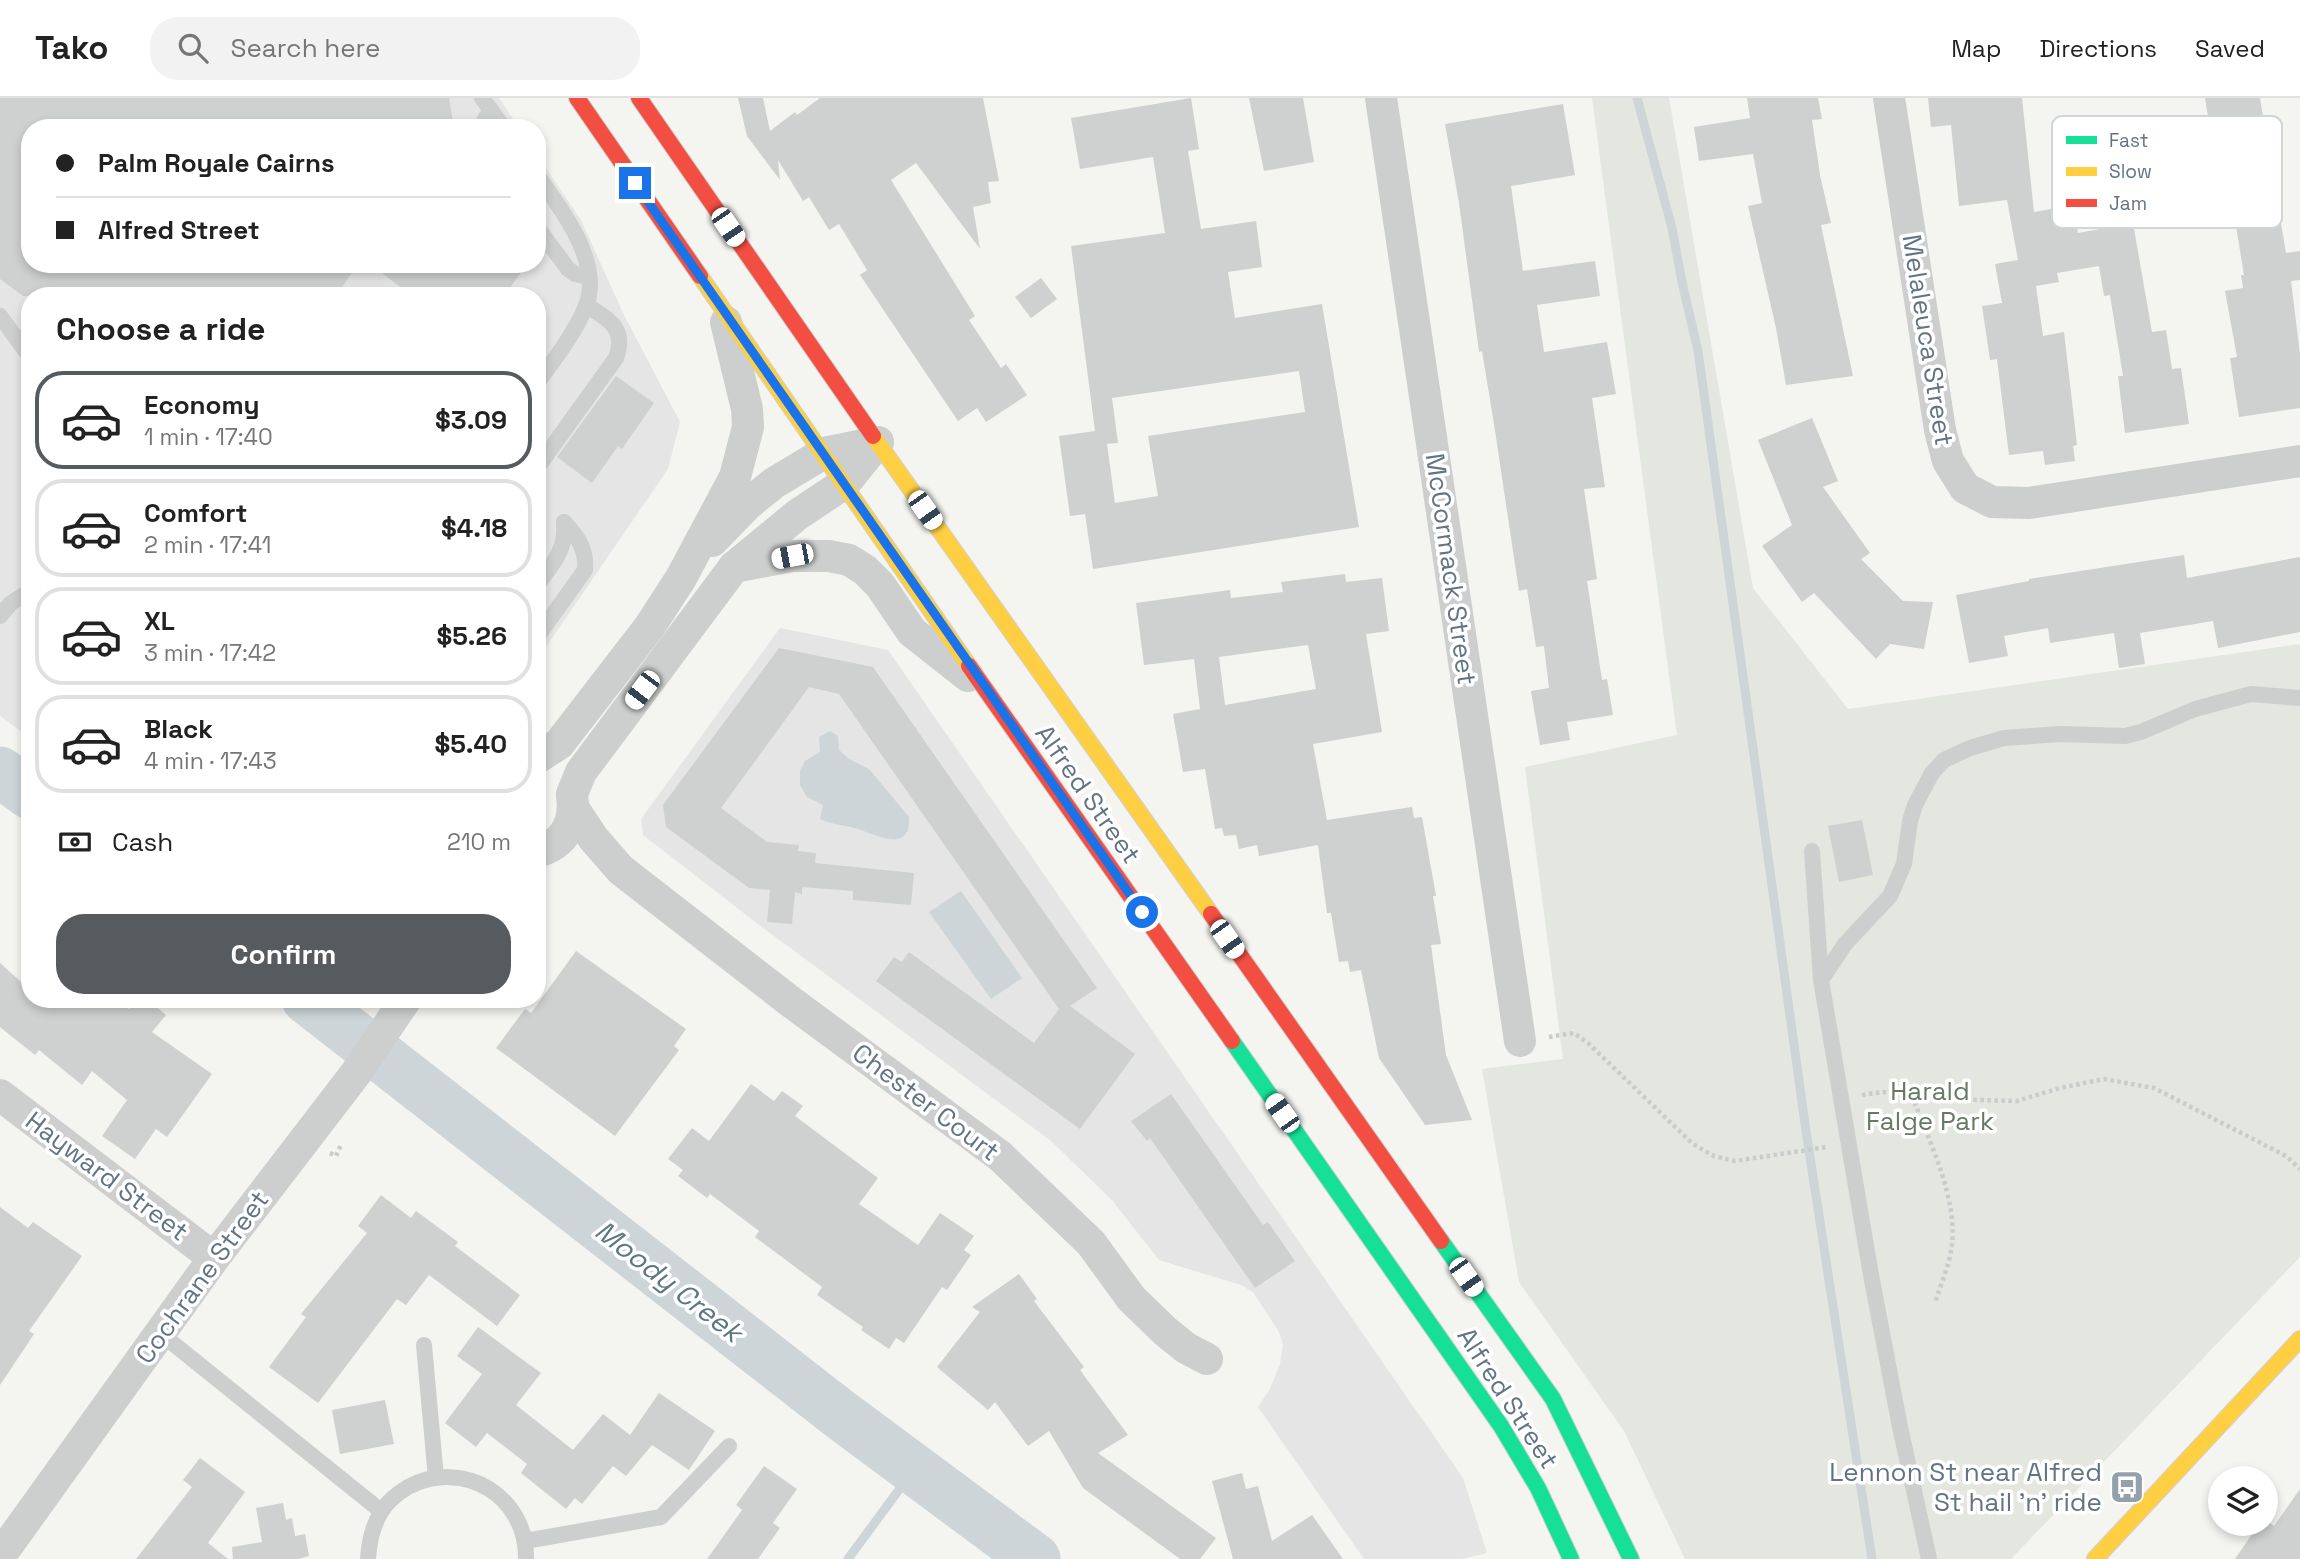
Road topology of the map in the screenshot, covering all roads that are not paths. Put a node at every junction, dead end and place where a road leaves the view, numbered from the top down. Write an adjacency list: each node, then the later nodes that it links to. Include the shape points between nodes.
1 (577, 98): 11 (main road, Alfred Street)
2 (639, 98): 15 (main road, Alfred Street)
3 (1381, 98): 37 (street, McCormack Street)
4 (1889, 98): 18 (street, Melaleuca Street, via 1941,430 1948,461 1965,488 1992,502 2029,503)
5 (487, 104): 6 (lane)
6 (498, 119)
7 (546, 190): 9 (lane, via 580,245)
8 (546, 239): 9 (lane, via 568,269)
9 (589, 277): 10 (lane)
10 (586, 305): 14 (lane); 17 (lane, via 612,323 621,346)
11 (723, 309): 16 (main road, Alfred Street); 22 (street, via 748,427 735,477)
12 (0, 316): 13 (lane)
13 (21, 345)
14 (546, 370)
15 (878, 442): 16 (street); 19 (street); 49 (main road, Alfred Street, via 1553,1399)
16 (824, 453): 19 (main road, Alfred Street); 22 (street, via 748,505)
17 (546, 455)
18 (2300, 461)
19 (845, 483): 20 (street, via 797,514); 26 (main road, Alfred Street)
20 (734, 567): 26 (street, via 792,556 849,560 880,585 912,632); 30 (street, via 581,772)
21 (546, 572): 25 (lane, via 562,550 564,522 582,546 585,570)
22 (681, 578): 28 (street, via 559,744)
23 (21, 597): 24 (lane)
24 (0, 616)
25 (546, 624)
26 (985, 689): 52 (main road, Alfred Street, via 1501,1426 1538,1488)
27 (2300, 698): 35 (lane, via 2251,694 2221,700 2125,736 2004,738 1944,760 1915,805 1904,864 1890,896 1845,944)
28 (546, 752)
29 (546, 768): 30 (street, via 564,781)
30 (573, 802): 31 (street, via 564,836); 34 (street, via 593,838)
31 (546, 849)
32 (1812, 851): 35 (lane)
33 (546, 852): 34 (street, via 561,851)
34 (621, 870): 43 (street, Chester Court, via 1000,1156 1091,1243 1131,1298 1186,1348)
35 (1821, 980): 53 (lane, via 1875,1300)
36 (400, 1008): 39 (street, Cochrane Street)
37 (1520, 1041)
38 (0, 1095): 39 (street, Hayward Street)
39 (214, 1258): 40 (street, Cochrane Street)
40 (160, 1333): 46 (lane); 48 (street, Cochrane Street)
41 (424, 1345): 45 (lane)
42 (2297, 1345): 54 (main road)
43 (1207, 1359)
44 (729, 1446): 47 (lane, via 661,1517)
45 (436, 1478): 46 (lane, via 399,1492); 47 (lane, via 471,1480 494,1491 512,1509)
46 (382, 1511): 50 (lane, via 370,1535)
47 (525, 1541): 51 (lane)
48 (0, 1556)
49 (1631, 1557)
50 (368, 1559)
51 (527, 1559)
52 (1571, 1559)
53 (1929, 1559)
54 (2095, 1559)

